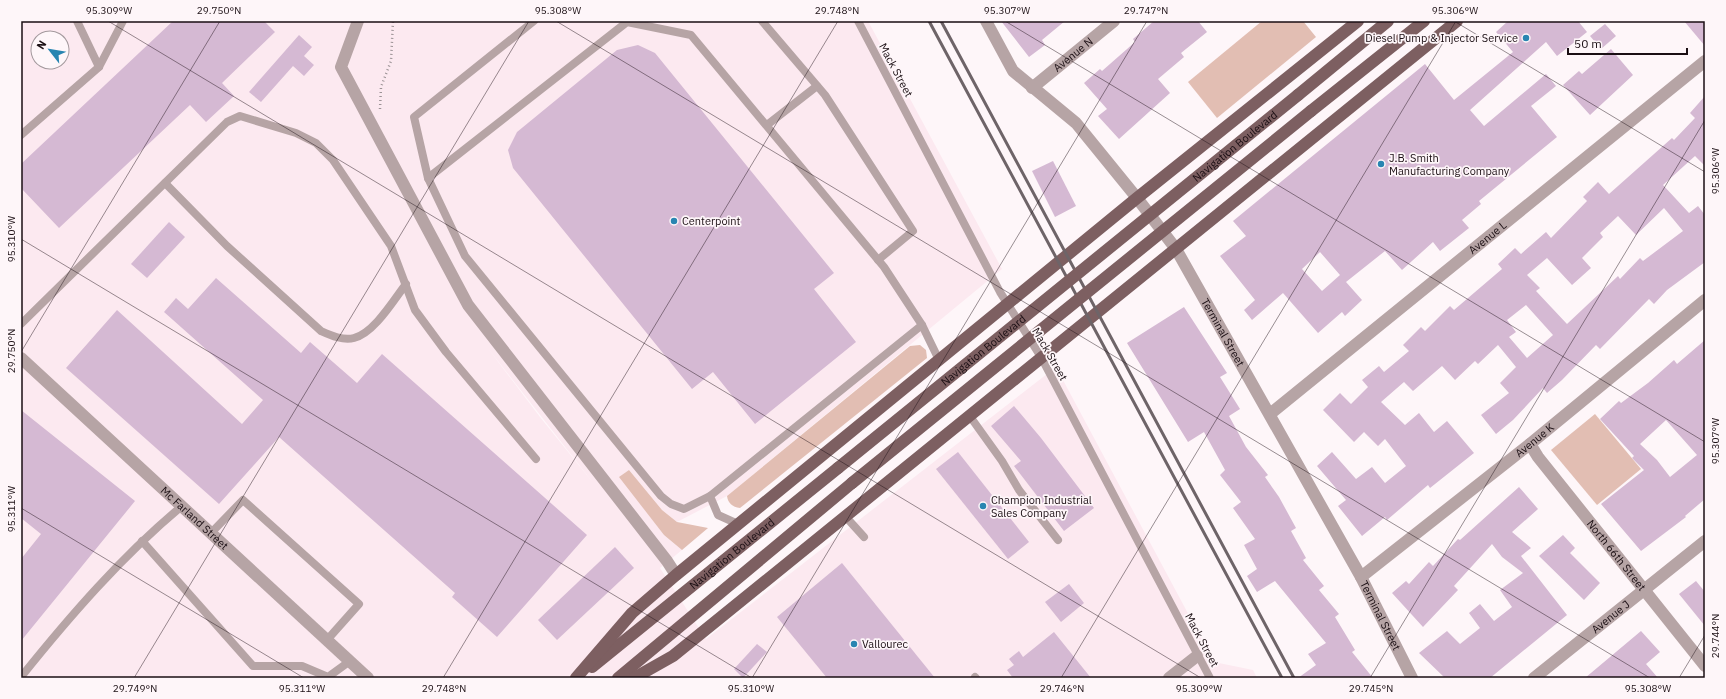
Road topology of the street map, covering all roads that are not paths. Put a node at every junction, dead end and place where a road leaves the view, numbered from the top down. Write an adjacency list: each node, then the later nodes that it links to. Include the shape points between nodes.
1 (77, 21): 15 (lane)
2 (123, 21): 15 (lane)
3 (358, 21): 46 (street, via 342,67 468,305)
4 (534, 21): 20 (lane, via 414,117)
5 (762, 21): 16 (lane)
6 (858, 21): 27 (lane, Mack Street)
7 (986, 21): 17 (street, Terminal Street, via 1012,71)
8 (1114, 21): 17 (street, Avenue N)
9 (1358, 21): 22 (main road)
10 (1388, 21): 55 (main road, Navigation Boulevard, bridge, via 644,627)
11 (1424, 21): 56 (main road, Navigation Boulevard, bridge, via 852,483)
12 (1456, 21): 23 (main road)
13 (642, 23): 18 (lane, via 691,35); 20 (lane, via 627,22)
14 (1705, 62): 33 (street, Avenue L)
15 (99, 67): 19 (lane)
16 (817, 86): 18 (lane); 24 (lane, via 914,231)
17 (1032, 88): 22 (street, Terminal Street, via 1076,123)
18 (767, 125): 24 (lane)
19 (21, 135)
20 (428, 178): 37 (lane, via 465,256 661,496 671,504 684,509)
21 (165, 183): 25 (lane, via 227,246 320,331 335,337 353,339 369,332); 25 (lane, via 227,122 240,116 296,133 316,144 333,160 391,246); 28 (lane)
22 (1137, 198): 23 (street, Terminal Street); 27 (main road)
23 (1176, 249): 30 (main road); 33 (street, Terminal Street)
24 (878, 260): 29 (lane)
25 (406, 284): 36 (lane, via 415,310 441,346)
26 (1705, 300): 35 (street, Avenue K)
27 (1007, 305): 30 (lane, Mack Street); 32 (main road)
28 (21, 324)
29 (922, 325): 32 (lane); 37 (lane)
30 (1041, 357): 34 (main road); 50 (lane, Mack Street)
31 (21, 358): 38 (street, Mc Farland Street)
32 (939, 360): 40 (main road)
33 (1270, 414): 47 (street, Terminal Street)
34 (969, 415): 39 (main road); 43 (lane, via 1019,490)
35 (1530, 444): 47 (street, Avenue K); 48 (street, North 66th Street)
36 (536, 459)
37 (710, 496): 40 (lane, via 718,515)
38 (182, 506): 41 (street, Mc Farland Street); 44 (lane)
39 (845, 516): 42 (lane); 57 (main road, via 672,656)
40 (738, 524): 46 (main road)
41 (211, 533): 49 (street, Mc Farland Street); 49 (lane, via 243,500 359,604)
42 (864, 537)
43 (1058, 540)
44 (142, 541): 51 (lane, via 254,666 302,666 328,677); 53 (lane)
45 (1705, 541): 48 (street, Avenue J)
46 (676, 575): 55 (main road, via 632,613)
47 (1361, 576): 60 (street, Terminal Street)
48 (1644, 590): 52 (street, North 66th Street); 61 (street, Avenue J)
49 (327, 640): 51 (street, Mc Farland Street)
50 (1197, 656): 58 (street); 59 (lane, Mack Street)
51 (350, 661): 54 (street, Mc Farland Street)
52 (1705, 666)
53 (21, 677)
54 (368, 678)
55 (577, 678)
56 (618, 678)
57 (634, 678)
58 (1169, 678)
59 (1210, 678)
60 (1412, 678)
61 (1534, 678)

